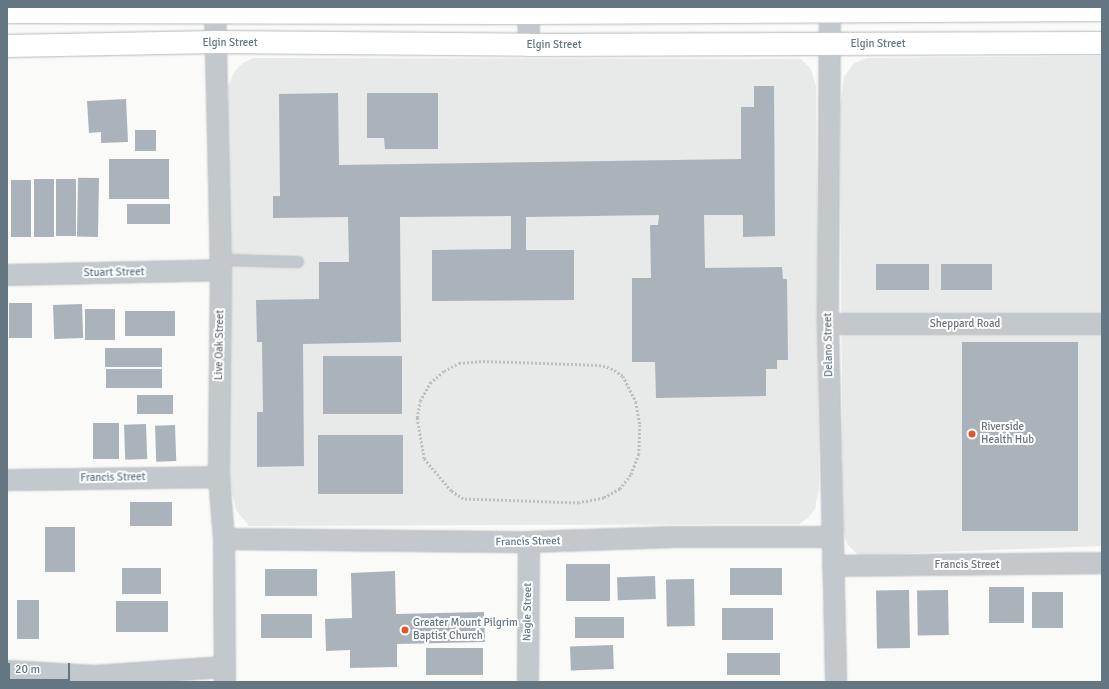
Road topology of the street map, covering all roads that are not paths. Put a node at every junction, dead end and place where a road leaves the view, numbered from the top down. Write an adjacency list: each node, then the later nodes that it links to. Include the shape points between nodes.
1 (215, 9): 3 (main road); 5 (main road); 6 (street, Live Oak Street)
2 (830, 9): 3 (main road); 4 (main road); 8 (street, Delano Street)
3 (528, 10): 9 (street)
4 (1102, 10)
5 (7, 12)
6 (216, 42): 9 (main road, Elgin Street); 10 (main road, Elgin Street); 12 (street, Live Oak Street)
7 (1102, 43): 8 (main road, Elgin Street)
8 (830, 44): 9 (main road, Elgin Street); 14 (street, Delano Street)
9 (529, 45)
10 (7, 46)
11 (298, 262): 12 (lane)
12 (221, 265): 13 (street, Stuart Street); 16 (street, Live Oak Street)
13 (7, 275)
14 (828, 324): 15 (street, Sheppard Road); 18 (street, Delano Street)
15 (1102, 324)
16 (219, 477): 17 (street, Francis Street); 19 (street, Live Oak Street)
17 (7, 480)
18 (832, 537): 20 (street, Francis Street, via 674,537); 22 (street, Delano Street)
19 (224, 539): 20 (street, Francis Street); 24 (street, Live Oak Street)
20 (529, 542): 25 (street, Nagle Street)
21 (1102, 563): 22 (street, Francis Street)
22 (833, 566): 26 (street, Delano Street)
23 (7, 671): 24 (street, via 95,676)
24 (225, 675)
25 (528, 682)
26 (836, 682)

